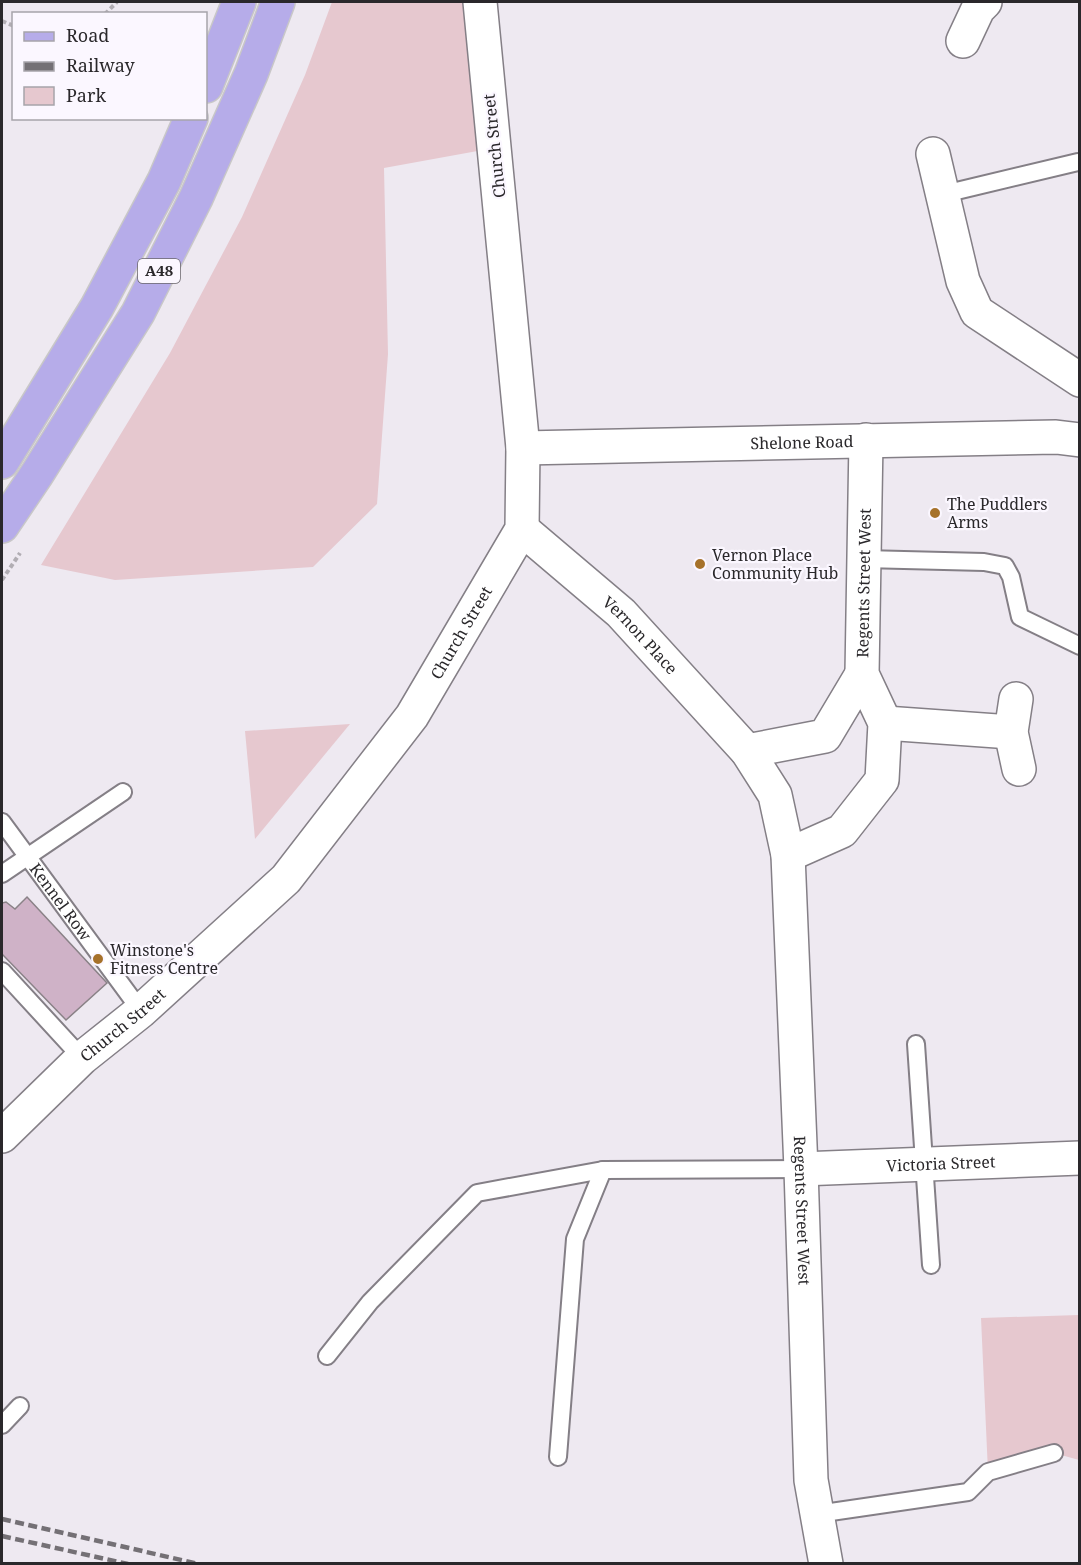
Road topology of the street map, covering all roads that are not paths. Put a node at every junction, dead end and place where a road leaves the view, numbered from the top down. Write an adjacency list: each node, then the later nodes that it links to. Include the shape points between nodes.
1 (239, 2): 6 (main road)
2 (278, 2): 17 (main road, A48, via 196,198 138,313 37,474)
3 (480, 2): 14 (street, Church Street)
4 (977, 4): 5 (street)
5 (963, 41)
6 (207, 83)
7 (190, 120): 15 (main road, A48, via 164,181 97,307)
8 (933, 154): 10 (street)
9 (1078, 162): 10 (lane)
10 (944, 194): 11 (street, via 963,281 977,312)
11 (1080, 380)
12 (866, 440): 13 (street, Shelone Road); 14 (street, Shelone Road); 18 (street, Regents Street West)
13 (1080, 440)
14 (523, 448): 16 (street, Church Street)
15 (2, 462)
16 (522, 529): 24 (street, Vernon Place, via 621,613); 33 (street, Church Street, via 412,716 286,879)
17 (10, 531)
18 (864, 559): 19 (lane, via 1005,566 1020,617); 20 (street, Regents Street West)
19 (1080, 646)
20 (862, 674): 22 (street, Regents Street West); 24 (street, via 825,736)
21 (1016, 699): 23 (street)
22 (885, 723): 23 (street); 29 (street, Regents Street West, via 882,780 842,831)
23 (1011, 732): 25 (street)
24 (747, 751): 27 (street, Vernon Place)
25 (1019, 769)
26 (123, 792): 30 (lane)
27 (775, 795): 29 (street, Regents Street West)
28 (2, 822): 30 (lane, Kennel Row)
29 (788, 855): 39 (street, Regents Street West)
30 (27, 857): 31 (lane); 33 (lane, Kennel Row)
31 (2, 874)
32 (2, 971): 35 (lane)
33 (141, 1011): 35 (street, Church Street)
34 (916, 1044): 38 (lane)
35 (82, 1058): 36 (street, Church Street)
36 (2, 1136)
37 (1080, 1158): 38 (street, Victoria Street)
38 (923, 1164): 39 (street, Victoria Street); 41 (lane)
39 (801, 1169): 40 (lane); 47 (street, Regents Street West, via 811,1480)
40 (603, 1170): 42 (lane, via 477,1193 370,1302); 46 (lane, via 575,1239)
41 (931, 1265)
42 (327, 1356)
43 (20, 1406): 44 (lane)
44 (2, 1425)
45 (1054, 1453): 47 (lane, via 988,1472 968,1492)
46 (558, 1457)
47 (817, 1514): 48 (street, Regents Street West)
48 (826, 1563)

